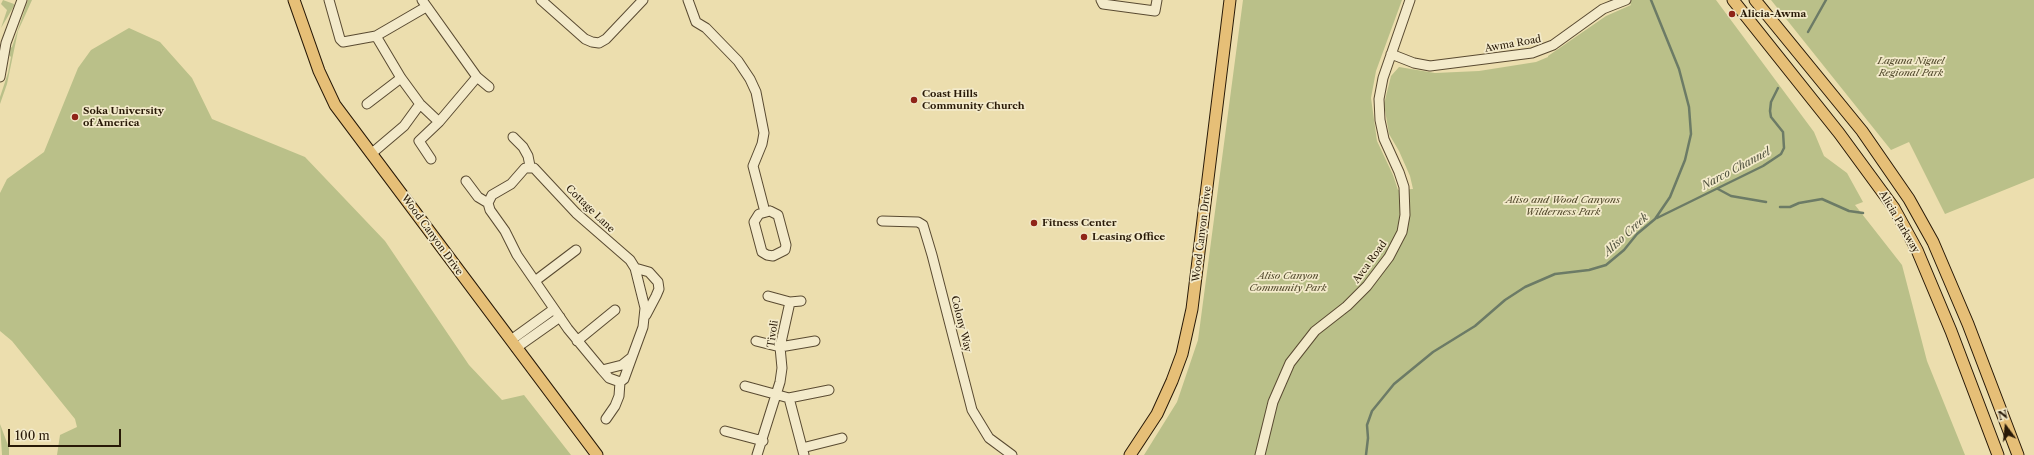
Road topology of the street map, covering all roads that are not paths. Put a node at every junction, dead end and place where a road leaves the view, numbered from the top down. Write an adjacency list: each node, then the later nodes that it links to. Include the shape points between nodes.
1 (22, 0): 17 (street, via 8,36)
2 (294, 0): 25 (main road, Wood Canyon Drive, via 304,33 329,95)
3 (329, 0): 15 (street, via 341,41)
4 (541, 0): 5 (street, via 585,38 599,43 606,39)
5 (642, 0)
6 (688, 0): 30 (street, via 696,22 706,28 738,61 756,92 764,133 752,166)
7 (1101, 0): 8 (street, via 1103,4 1155,11)
8 (1157, 0)
9 (1230, 0): 62 (main road, Wood Canyon Drive, via 1192,309 1182,354 1172,381 1157,414)
10 (1410, 0): 16 (street, Avca Road)
11 (1626, 0): 16 (street, Awma Road, via 1610,5 1595,14 1553,46 1532,53 1430,66)
12 (1733, 0): 64 (main road, Alicia Parkway, via 1839,133 1894,208 1917,250)
13 (1755, 0): 65 (main road, Alicia Parkway, via 1862,131 1909,199 1933,242 1968,324)
14 (424, 3): 15 (street); 18 (street)
15 (376, 36): 19 (street)
16 (1391, 54): 63 (street, Avca Road, via 1380,89 1378,109 1384,139 1400,172 1404,188 1405,215 1402,232 1389,257 1367,286 1347,306 1315,331 1290,363 1274,402)
17 (0, 77)
18 (477, 77): 20 (street); 23 (street)
19 (401, 78): 21 (street); 22 (street)
20 (489, 87)
21 (367, 104)
22 (420, 104): 23 (street); 25 (street, via 404,126)
23 (439, 122): 26 (street, via 419,141)
24 (513, 137): 27 (street, Cottage Lane, via 523,147)
25 (370, 154): 45 (main road, Wood Canyon Drive)
26 (431, 159)
27 (530, 166): 29 (street, via 504,189 492,195); 33 (street, Cottage Lane, via 576,213 630,260)
28 (466, 181): 29 (street, via 478,197)
29 (488, 203): 34 (street)
30 (765, 212): 30 (street, via 759,214 754,222 762,252 773,256 785,250 786,245 778,215 770,211)
31 (882, 221): 61 (street, Colony Way, via 918,222 923,226 972,410 989,438)
32 (576, 250): 34 (street)
33 (635, 268): 41 (street, Cottage Lane); 41 (street, Cottage Lane, via 649,272 658,282 659,289)
34 (535, 281): 38 (street)
35 (768, 296): 37 (street)
36 (801, 300): 37 (street)
37 (790, 302): 46 (street, Tivoli)
38 (554, 309): 40 (street); 45 (street)
39 (615, 310): 42 (street)
40 (560, 317): 42 (street); 45 (street)
41 (645, 317): 47 (street, Cottage Lane)
42 (577, 341): 48 (street)
43 (756, 341): 46 (street)
44 (816, 341): 46 (street)
45 (514, 344): 59 (main road, Wood Canyon Drive)
46 (780, 347): 52 (street, Tivoli, via 782,368)
47 (632, 357): 48 (street, via 622,365); 49 (street, Cottage Lane, via 627,374)
48 (602, 370): 49 (street, via 609,378)
49 (620, 382): 54 (street, Cottage Lane, via 617,401)
50 (745, 386): 52 (street)
51 (828, 390): 53 (street)
52 (777, 394): 53 (street); 57 (street, Tivoli)
53 (789, 398): 58 (street)
54 (606, 419)
55 (726, 432): 57 (street)
56 (842, 438): 58 (street)
57 (763, 441): 60 (street, Tivoli)
58 (803, 451)
59 (597, 455)
60 (757, 455)
61 (1012, 455)
62 (1130, 455)
63 (1260, 455)
64 (1998, 455)
65 (2018, 455)

